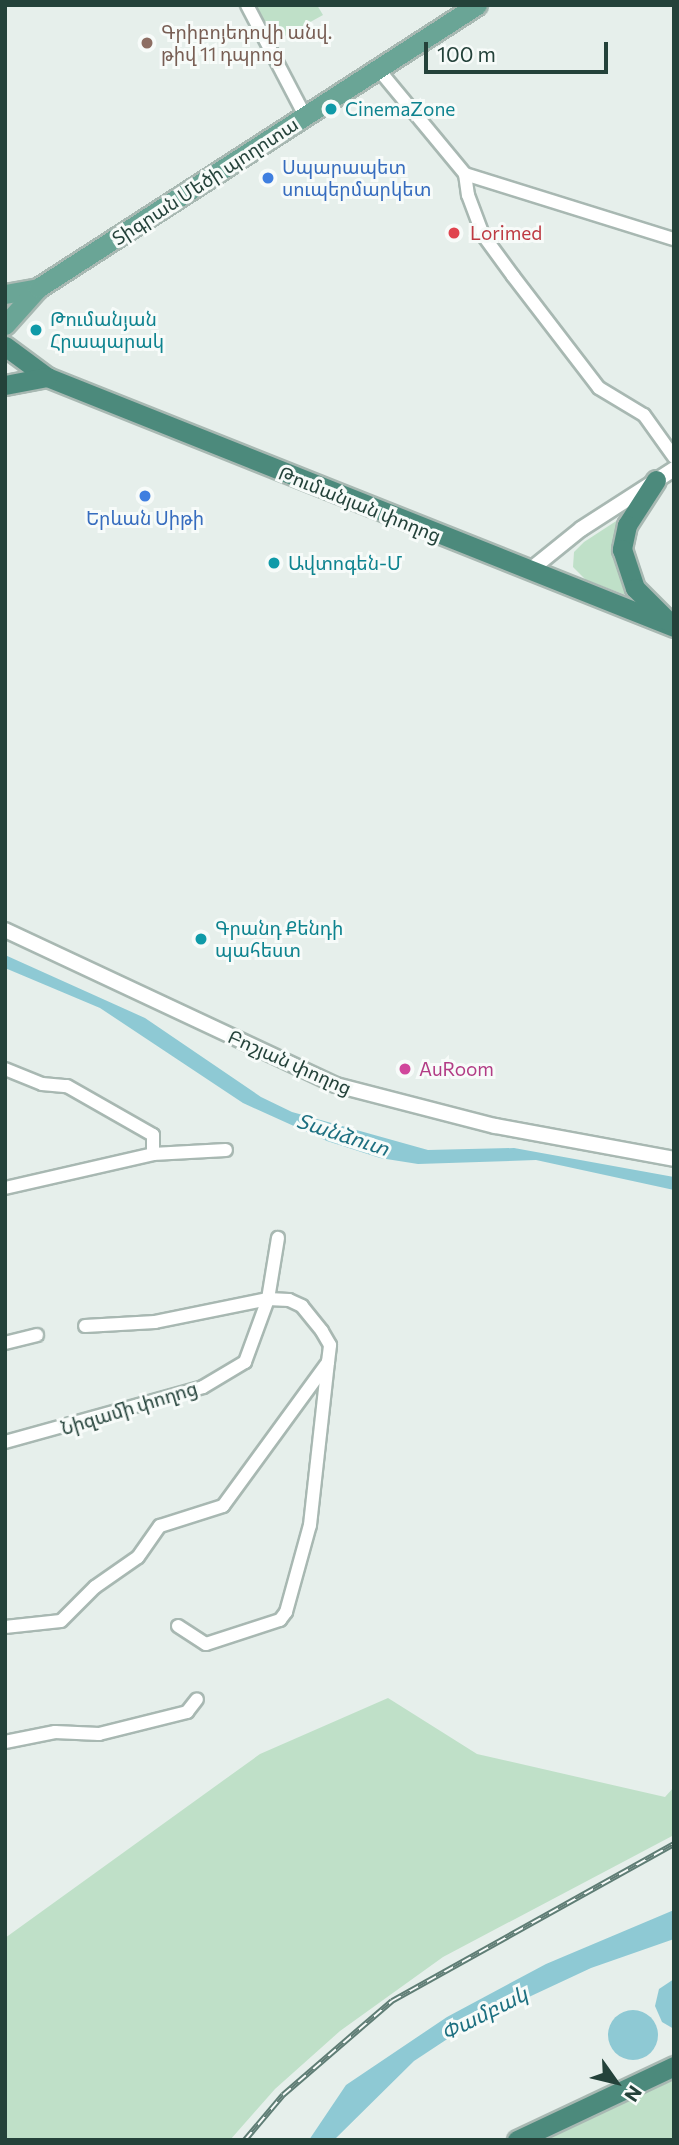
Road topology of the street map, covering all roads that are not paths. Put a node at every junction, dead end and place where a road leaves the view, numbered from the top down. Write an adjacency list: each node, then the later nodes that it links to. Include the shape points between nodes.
1 (247, 5): 4 (street)
2 (477, 5): 3 (main road, Տիգրան Մեծի պողոտա)
3 (379, 70): 4 (main road, Տիգրան Մեծի պողոտա); 5 (street)
4 (305, 116): 7 (main road, Տիգրան Մեծի պողոտա)
5 (465, 174): 6 (street); 13 (street, via 483,235 598,388 644,415)
6 (674, 239)
7 (38, 288): 8 (main road, Տիգրան Մեծի պողոտա); 9 (main road, Տիգրան Մեծի պողոտա)
8 (5, 294)
9 (5, 325)
10 (5, 346): 11 (highway, Թումանյան փողոց)
11 (47, 377): 12 (highway); 16 (highway, Թումանյան փողոց)
12 (5, 384)
13 (674, 457)
14 (674, 469): 15 (street)
15 (656, 480): 16 (street, via 581,529); 17 (highway, via 627,524 624,562 635,588)
16 (529, 571): 17 (highway, Թումանյան փողոց)
17 (674, 627)
18 (5, 930): 22 (street, Բոշյան փողոց, via 336,1085 495,1126)
19 (5, 1069): 21 (street, via 78,1092 153,1135)
20 (226, 1150): 21 (street)
21 (153, 1154): 23 (street)
22 (674, 1159)
23 (5, 1188)
24 (278, 1238): 25 (street, Նիզամի փողոց)
25 (268, 1299): 26 (street, via 155,1322); 29 (street, via 289,1300 312,1316 330,1345); 30 (street, Նիզամի փողոց, via 245,1362 203,1387)
26 (85, 1326)
27 (37, 1335): 28 (street)
28 (5, 1343)
29 (328, 1362): 31 (street, via 310,1525 286,1612 279,1620 206,1644); 32 (street, via 223,1506 160,1526 138,1558 95,1587 61,1621)
30 (5, 1442)
31 (178, 1626)
32 (5, 1627)
33 (197, 1699): 34 (street, via 187,1712 99,1734 55,1732)
34 (5, 1742)
35 (674, 2066): 36 (highway)
36 (517, 2140)

